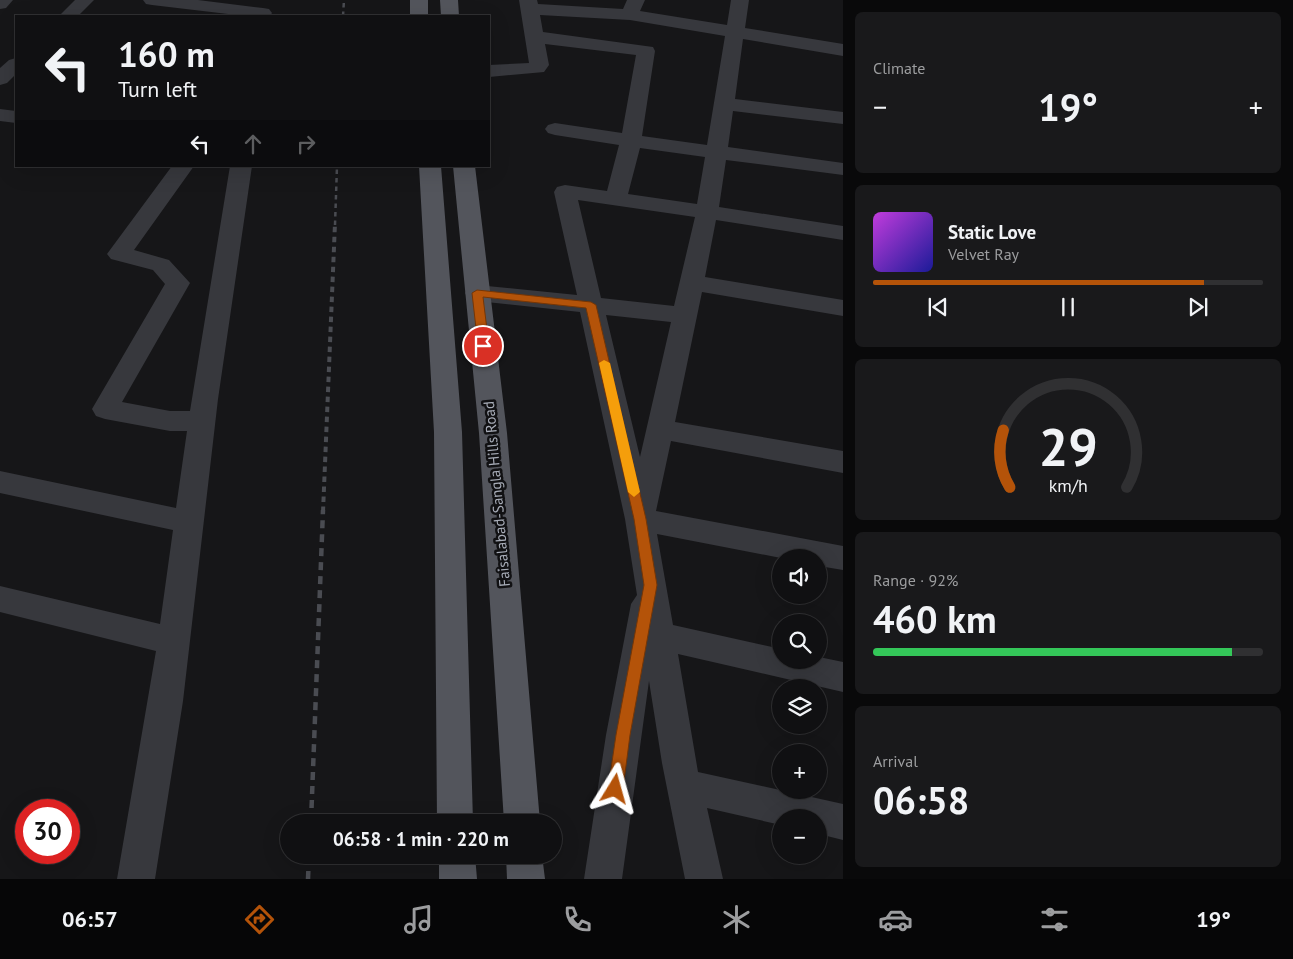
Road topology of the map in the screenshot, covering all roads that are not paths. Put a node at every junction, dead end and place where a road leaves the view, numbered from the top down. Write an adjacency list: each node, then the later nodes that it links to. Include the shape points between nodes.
1 (4, 0): 7 (street)
2 (85, 0): 11 (street)
3 (152, 0): 10 (street)
4 (419, 0): 12 (main road)
5 (450, 0): 13 (main road)
6 (740, 0): 14 (street)
7 (0, 4)
8 (528, 4): 9 (street); 15 (street)
9 (633, 8): 14 (street)
10 (264, 10)
11 (69, 15)
12 (420, 15)
13 (450, 15)
14 (736, 32): 16 (street); 20 (street)
15 (536, 37): 18 (street, via 538,68); 25 (street, via 646,51)
16 (843, 50)
17 (15, 65): 19 (street)
18 (490, 71)
19 (0, 80)
20 (724, 104): 23 (street); 26 (street)
21 (0, 115): 22 (street)
22 (15, 117)
23 (843, 118)
24 (555, 129): 25 (street)
25 (631, 141): 26 (street); 32 (street)
26 (717, 152): 31 (street); 33 (street)
27 (182, 167): 40 (street, via 119,254 161,265 178,283 106,409 170,421)
28 (241, 167): 40 (street)
29 (430, 167): 53 (main road, via 448,432)
30 (464, 167): 36 (main road, Faisalabad-Sangla Hills Road)
31 (843, 168)
32 (616, 200): 33 (street); 37 (street, via 565,192)
33 (707, 212): 34 (street); 35 (street)
34 (843, 232)
35 (692, 283): 38 (street); 39 (street)
36 (477, 293): 37 (street); 54 (main road, Faisalabad-Sangla Hills Road, via 493,433)
37 (591, 305): 39 (street); 44 (street)
38 (843, 308)
39 (685, 314): 41 (street)
40 (202, 421): 45 (street)
41 (659, 430): 42 (street); 44 (street)
42 (843, 462)
43 (0, 482): 45 (street)
44 (640, 519): 46 (street); 47 (street)
45 (189, 522): 50 (street)
46 (843, 558)
47 (650, 585): 49 (street); 61 (street, via 623,735)
48 (0, 599): 50 (street)
49 (659, 636): 51 (street); 52 (street)
50 (174, 641): 58 (street)
51 (843, 677)
52 (684, 786): 55 (street); 62 (street)
53 (455, 814)
54 (521, 814)
55 (843, 822)
56 (457, 864): 59 (main road)
57 (525, 864): 60 (main road)
58 (136, 879)
59 (458, 879)
60 (526, 879)
61 (603, 879)
62 (704, 879)

